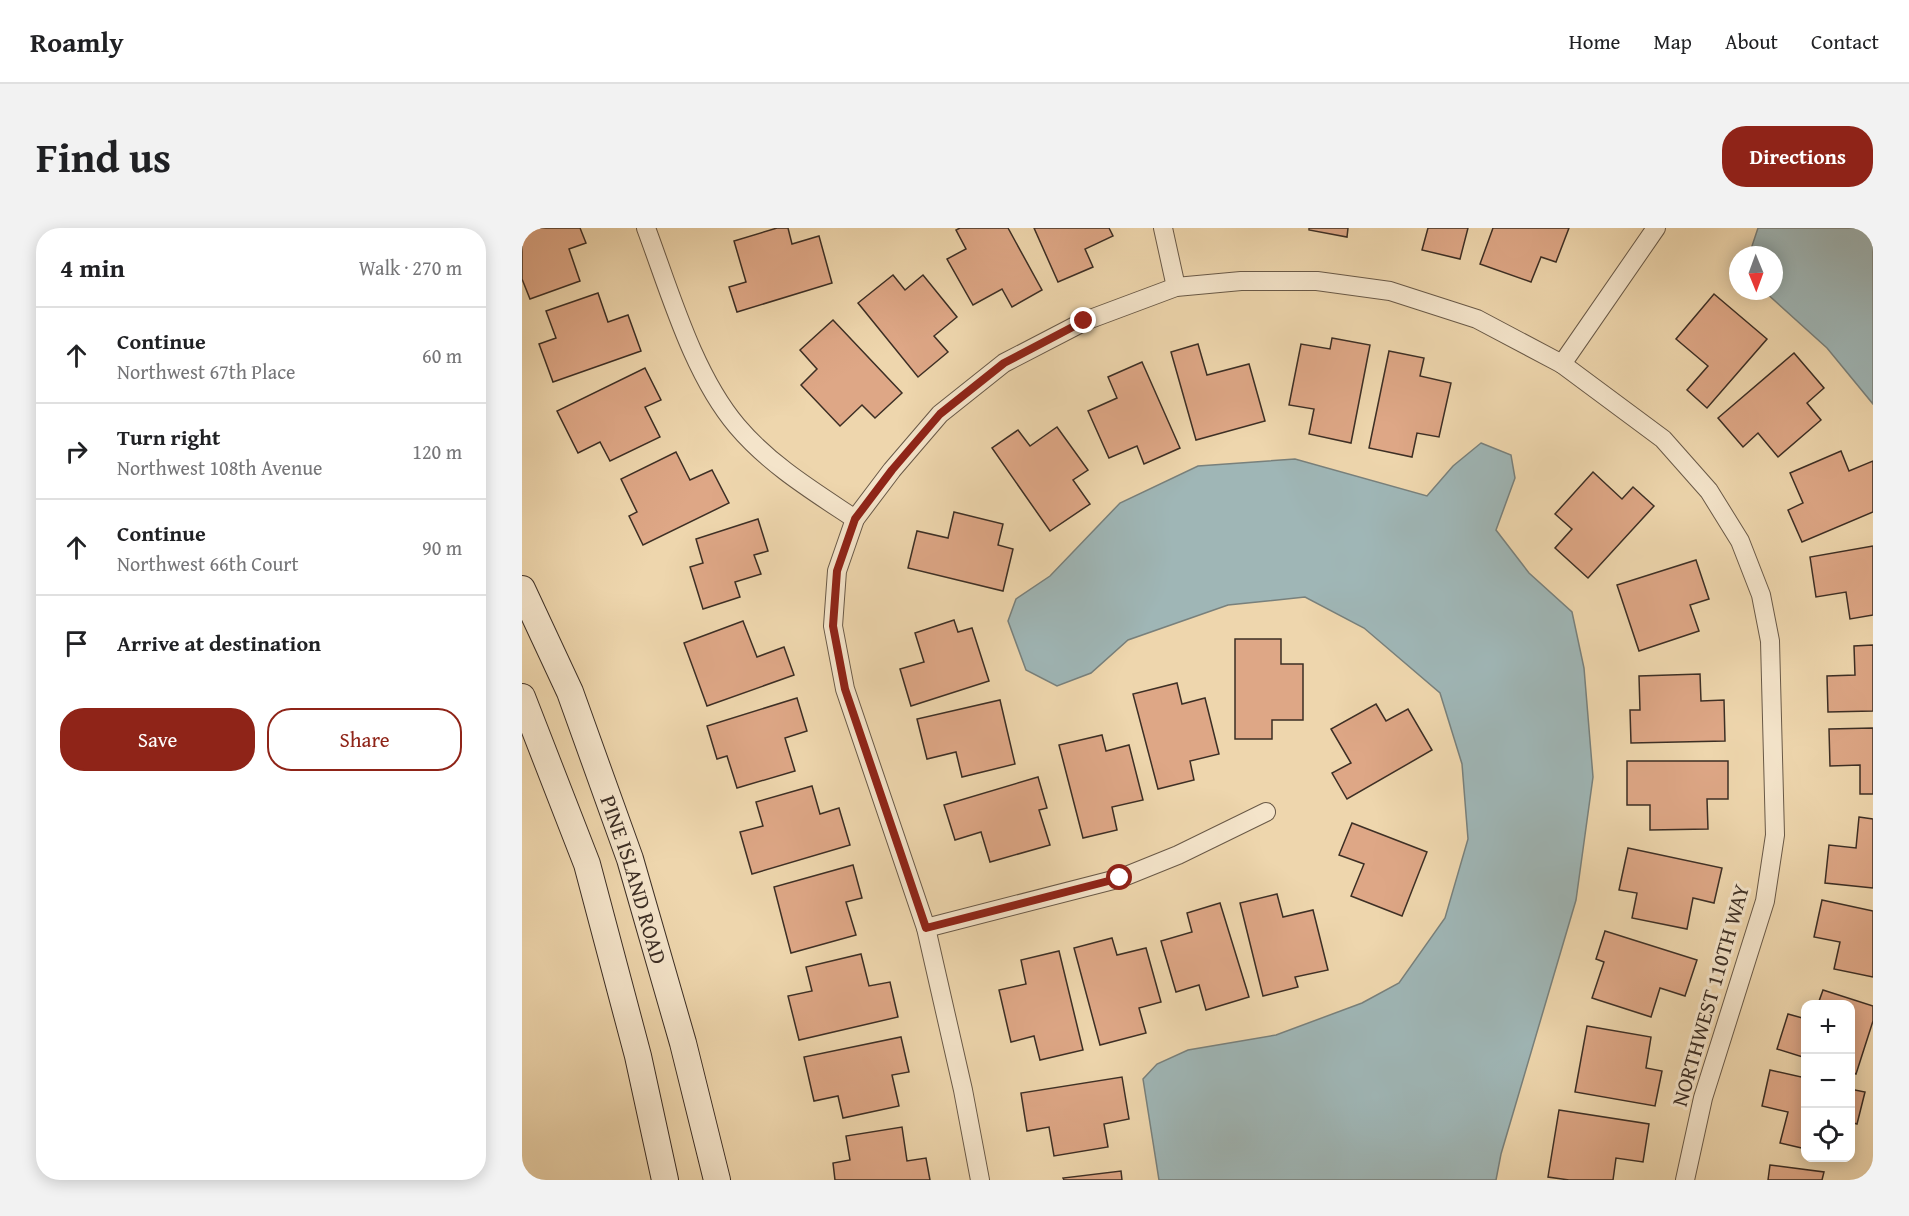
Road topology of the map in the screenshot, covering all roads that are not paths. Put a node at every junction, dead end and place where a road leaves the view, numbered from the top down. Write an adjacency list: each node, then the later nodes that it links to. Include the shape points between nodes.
1 (646, 228): 6 (street, via 695,355 712,390 737,426 802,484)
2 (1163, 228): 4 (street)
3 (1656, 228): 5 (street)
4 (1176, 287): 5 (street, NORTHWEST 110TH WAY, via 1241,280 1317,281 1390,291 1477,319); 6 (street, NORTHWEST 110TH WAY, via 1084,321 1004,363 940,414)
5 (1562, 364): 14 (street, NORTHWEST 110TH WAY, via 1663,439 1709,491 1740,541 1761,595 1770,641 1775,835 1765,901 1702,1098)
6 (855, 519): 10 (street, NORTHWEST 110TH WAY, via 837,571 833,626 845,689)
7 (522, 589): 12 (main road, PINE ISLAND ROAD, via 570,692 630,859 684,1043)
8 (522, 698): 11 (main road, PINE ISLAND ROAD, via 586,864 638,1056)
9 (1266, 812): 10 (street, via 1120,878)
10 (926, 928): 13 (street, NORTHWEST 110TH WAY)
11 (664, 1180)
12 (717, 1180)
13 (980, 1180)
14 (1685, 1180)

